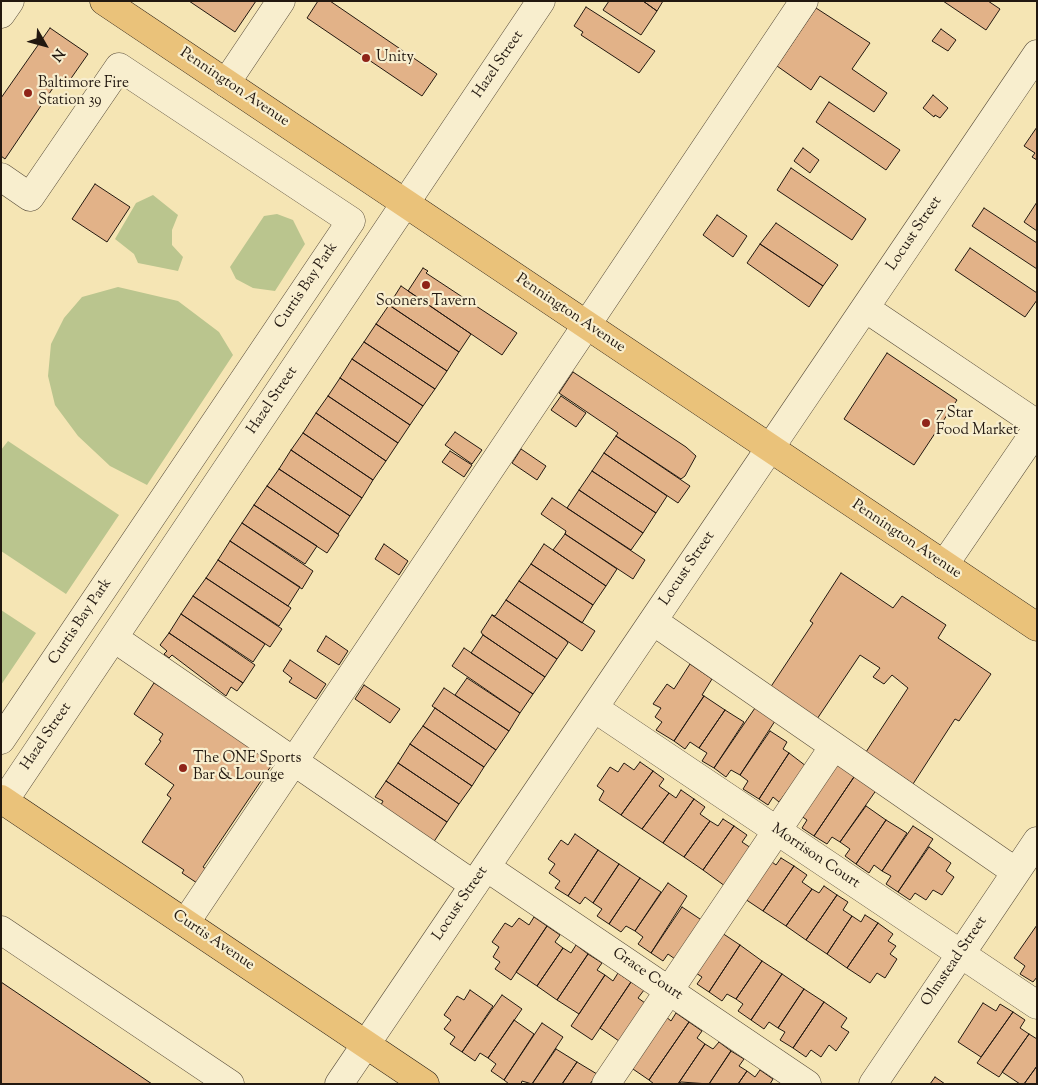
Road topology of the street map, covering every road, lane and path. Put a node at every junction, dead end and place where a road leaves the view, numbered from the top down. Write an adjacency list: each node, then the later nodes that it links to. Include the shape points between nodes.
1 (10, 1): 6 (street)
2 (104, 1): 8 (main road, Pennington Avenue)
3 (281, 1): 8 (street)
4 (541, 1): 10 (street, Hazel Street)
5 (804, 1): 12 (street)
6 (1, 14)
7 (1037, 54): 11 (street, Locust Street)
8 (226, 83): 10 (main road, Pennington Avenue)
9 (1, 177): 21 (street, Curtis Bay Park, via 30,197 119,67 351,221)
10 (406, 204): 12 (main road, Pennington Avenue); 19 (street, Hazel Street)
11 (865, 308): 13 (street); 15 (street, Locust Street)
12 (588, 326): 15 (main road, Pennington Avenue); 23 (street)
13 (1037, 424)
14 (1037, 429): 16 (street)
15 (770, 448): 16 (main road, Pennington Avenue); 17 (street, Locust Street)
16 (944, 565): 18 (main road, Pennington Avenue)
17 (653, 621): 20 (street, Locust Street); 22 (street)
18 (1037, 627)
19 (114, 638): 23 (street, Grace Court); 24 (street, Hazel Street)
20 (594, 708): 25 (street, Morrison Court); 28 (street, Locust Street)
21 (1, 740)
22 (834, 746): 25 (street); 27 (street)
23 (294, 761): 28 (street, Grace Court); 29 (street)
24 (3, 800): 29 (main road, Curtis Avenue)
25 (777, 831): 31 (street, Morrison Court); 32 (street)
26 (1037, 840): 27 (street, Olmstead Street)
27 (1016, 872): 31 (street, Olmstead Street)
28 (480, 876): 32 (street, Grace Court); 34 (street, Locust Street)
29 (186, 922): 34 (main road, Curtis Avenue)
30 (1, 930): 35 (street)
31 (961, 954): 33 (street, Morrison Court); 40 (street, Olmstead Street)
32 (669, 990): 38 (street); 39 (street, Grace Court)
33 (1037, 1005)
34 (366, 1044): 36 (street, Locust Street); 37 (main road, Curtis Avenue)
35 (230, 1084)
36 (339, 1084)
37 (425, 1084)
38 (606, 1084)
39 (807, 1084)
40 (873, 1084)

